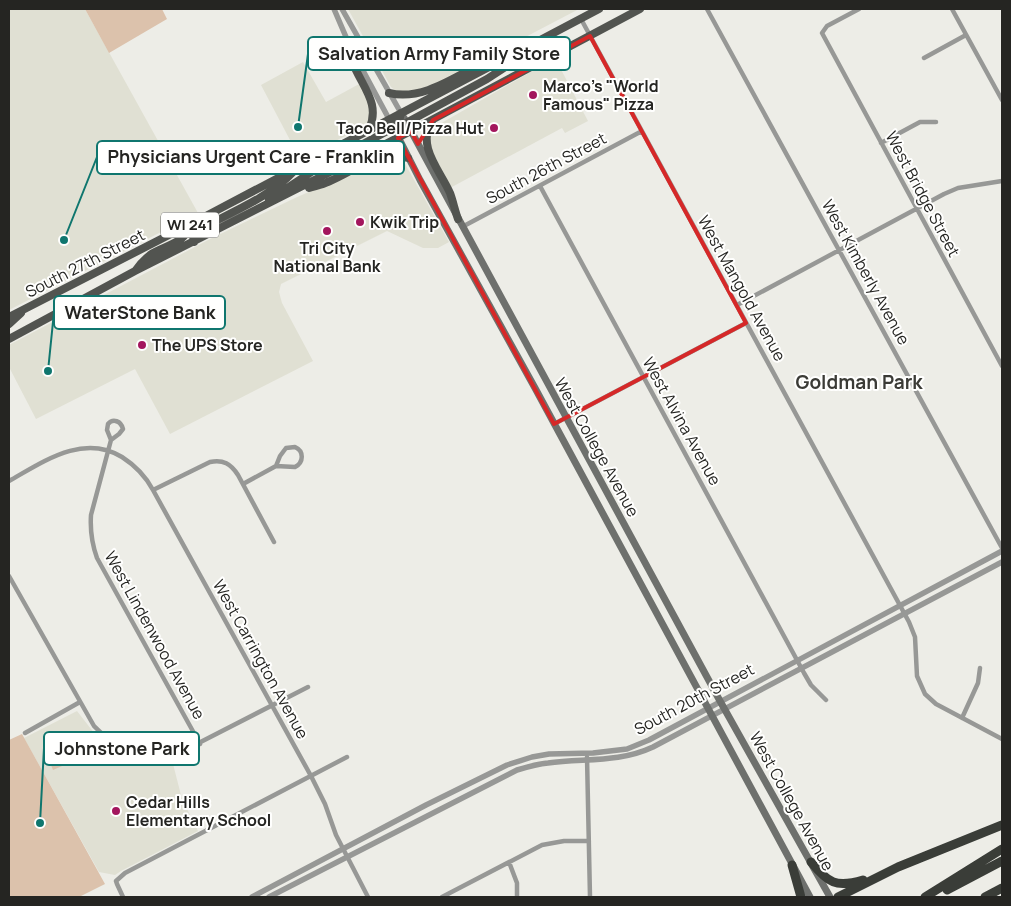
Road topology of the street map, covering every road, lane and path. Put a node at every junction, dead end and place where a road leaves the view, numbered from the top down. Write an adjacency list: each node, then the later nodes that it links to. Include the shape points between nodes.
1 (334, 9): 12 (street, West College Avenue)
2 (342, 9): 15 (street, West College Avenue)
3 (599, 9): 8 (main road, South 27th Street / WI 241)
4 (640, 9): 10 (main road, South 27th Street / WI 241)
5 (708, 9): 39 (street, West Kimberly Avenue)
6 (859, 9): 27 (street, West Bridge Street, via 827,26 822,33)
7 (952, 9): 9 (street)
8 (581, 18): 10 (street, West Mangold Avenue); 11 (main road, South 27th Street / WI 241)
9 (966, 35): 14 (street); 16 (street)
10 (590, 36): 19 (main road, South 27th Street / WI 241); 25 (street, West Mangold Avenue)
11 (540, 39): 13 (main road, South 27th Street / WI 241); 21 (main road, via 531,50 487,80)
12 (348, 42): 18 (street, West College Avenue); 23 (main road, via 373,109)
13 (524, 47): 15 (main road, via 490,58 420,93); 17 (main road, South 27th Street / WI 241)
14 (924, 58)
15 (389, 93): 17 (street, West College Avenue)
16 (1002, 100)
17 (401, 113): 18 (main road, South 27th Street / WI 241); 21 (main road, West College Avenue); 22 (main road)
18 (390, 119): 22 (main road, West College Avenue); 23 (main road, South 27th Street / WI 241)
19 (433, 120): 24 (main road, South 27th Street / WI 241); 35 (main road, via 426,130 426,144)
20 (936, 122): 27 (street, via 920,122)
21 (406, 123): 24 (main road, West College Avenue); 26 (main road)
22 (393, 128): 26 (main road, West College Avenue); 34 (main road, via 316,169)
23 (369, 130): 29 (main road, South 27th Street / WI 241)
24 (411, 131): 26 (main road, South 27th Street / WI 241); 35 (main road, West College Avenue)
25 (642, 131): 31 (street, South 26th Street); 41 (street, West Mangold Avenue)
26 (398, 138): 28 (main road, West College Avenue); 32 (main road, South 27th Street / WI 241)
27 (881, 143): 33 (street, West Bridge Street)
28 (408, 158): 32 (main road, via 380,157 328,182); 50 (main road, West College Avenue)
29 (298, 167): 36 (main road, South 27th Street / WI 241); 38 (main road, via 287,179 255,200 200,229 194,236)
30 (1002, 181): 33 (street, via 958,188)
31 (540, 186): 37 (street, South 26th Street); 48 (street, West Alvina Avenue)
32 (293, 192): 34 (main road, South 27th Street / WI 241)
33 (916, 208): 39 (street); 47 (street, West Bridge Street)
34 (251, 212): 38 (main road, South 27th Street / WI 241)
35 (458, 219): 37 (main road, West College Avenue)
36 (185, 227): 40 (main road, via 187,231 182,238 152,254); 42 (main road, South 27th Street / WI 241)
37 (462, 228): 49 (main road, West College Avenue)
38 (194, 242): 40 (main road, South 27th Street / WI 241)
39 (840, 250): 41 (street); 58 (street, West Kimberly Avenue)
40 (135, 271): 46 (main road, South 27th Street / WI 241)
41 (737, 305): 44 (street, West Mangold Avenue)
42 (26, 308): 43 (main road, South 27th Street / WI 241); 45 (main road)
43 (9, 317)
44 (746, 322): 48 (street); 61 (street, West Mangold Avenue)
45 (9, 324)
46 (9, 339)
47 (1002, 366)
48 (643, 377): 49 (street); 63 (street, West Alvina Avenue)
49 (566, 418): 50 (street); 68 (main road, West College Avenue)
50 (554, 424): 71 (main road, West College Avenue)
51 (111, 440): 52 (street, West Lindenwood Avenue)
52 (109, 450): 54 (street, via 85,447 63,452); 56 (street, West Carrington Avenue, via 141,471); 77 (street, West Lindenwood Avenue, via 90,515 93,547)
53 (276, 466): 53 (street, via 292,468 299,465 302,458 300,450 286,448); 55 (street)
54 (9, 481)
55 (243, 484): 56 (street, via 231,466 216,460); 57 (street)
56 (153, 490): 70 (street, West Carrington Avenue)
57 (274, 542)
58 (1002, 549): 61 (street, South 20th Street)
59 (1002, 562): 62 (street, South 20th Street)
60 (9, 576): 69 (street)
61 (901, 605): 62 (street, West Mangold Avenue); 63 (street, South 20th Street)
62 (905, 613): 65 (street, South 20th Street); 74 (street, West Mangold Avenue, via 914,636 916,670 925,694)
63 (797, 660): 65 (street, West Alvina Avenue); 68 (street, South 20th Street)
64 (980, 668): 74 (street, via 978,683)
65 (802, 669): 67 (street, West Alvina Avenue, via 811,685); 72 (street, South 20th Street)
66 (308, 687): 70 (street)
67 (826, 700)
68 (720, 701): 71 (street, South 20th Street); 72 (main road, West College Avenue)
69 (80, 702): 75 (street); 77 (street, via 94,726 120,748 163,757)
70 (272, 706): 77 (street); 81 (street, West Carrington Avenue)
71 (709, 708): 73 (main road, West College Avenue); 78 (street, South 20th Street, via 641,743)
72 (725, 710): 73 (street, South 20th Street); 89 (main road, West College Avenue)
73 (713, 716): 80 (street, South 20th Street, via 644,751); 90 (main road, West College Avenue)
74 (962, 718): 76 (street, West Mangold Avenue)
75 (25, 732)
76 (1002, 739)
77 (200, 744)
78 (587, 753): 80 (street); 84 (street, South 20th Street, via 549,754 507,765)
79 (348, 757): 81 (street)
80 (588, 761): 83 (street); 86 (street, South 20th Street, via 546,763 517,770)
81 (311, 776): 84 (street, West Carrington Avenue); 93 (street, via 125,873 116,881)
82 (1002, 825): 91 (highway)
83 (589, 841): 88 (street, via 549,844); 99 (street)
84 (344, 849): 86 (street, West Carrington Avenue); 94 (street, South 20th Street)
85 (1002, 849): 104 (highway)
86 (348, 856): 95 (street, South 20th Street); 96 (street, West Carrington Avenue)
87 (1002, 861): 105 (highway)
88 (509, 862): 97 (street); 98 (street, via 517,883)
89 (810, 862): 91 (highway, via 821,875 836,883 850,883); 102 (main road, West College Avenue)
90 (792, 865): 100 (highway); 101 (main road, West College Avenue)
91 (882, 874): 103 (highway)
92 (1002, 889): 106 (highway); 107 (highway)
93 (123, 897)
94 (252, 897)
95 (268, 897)
96 (368, 897)
97 (442, 897)
98 (517, 897)
99 (590, 897)
100 (801, 897)
101 (810, 897)
102 (830, 897)
103 (838, 897)
104 (925, 897)
105 (933, 897)
106 (984, 897)
107 (990, 897)

